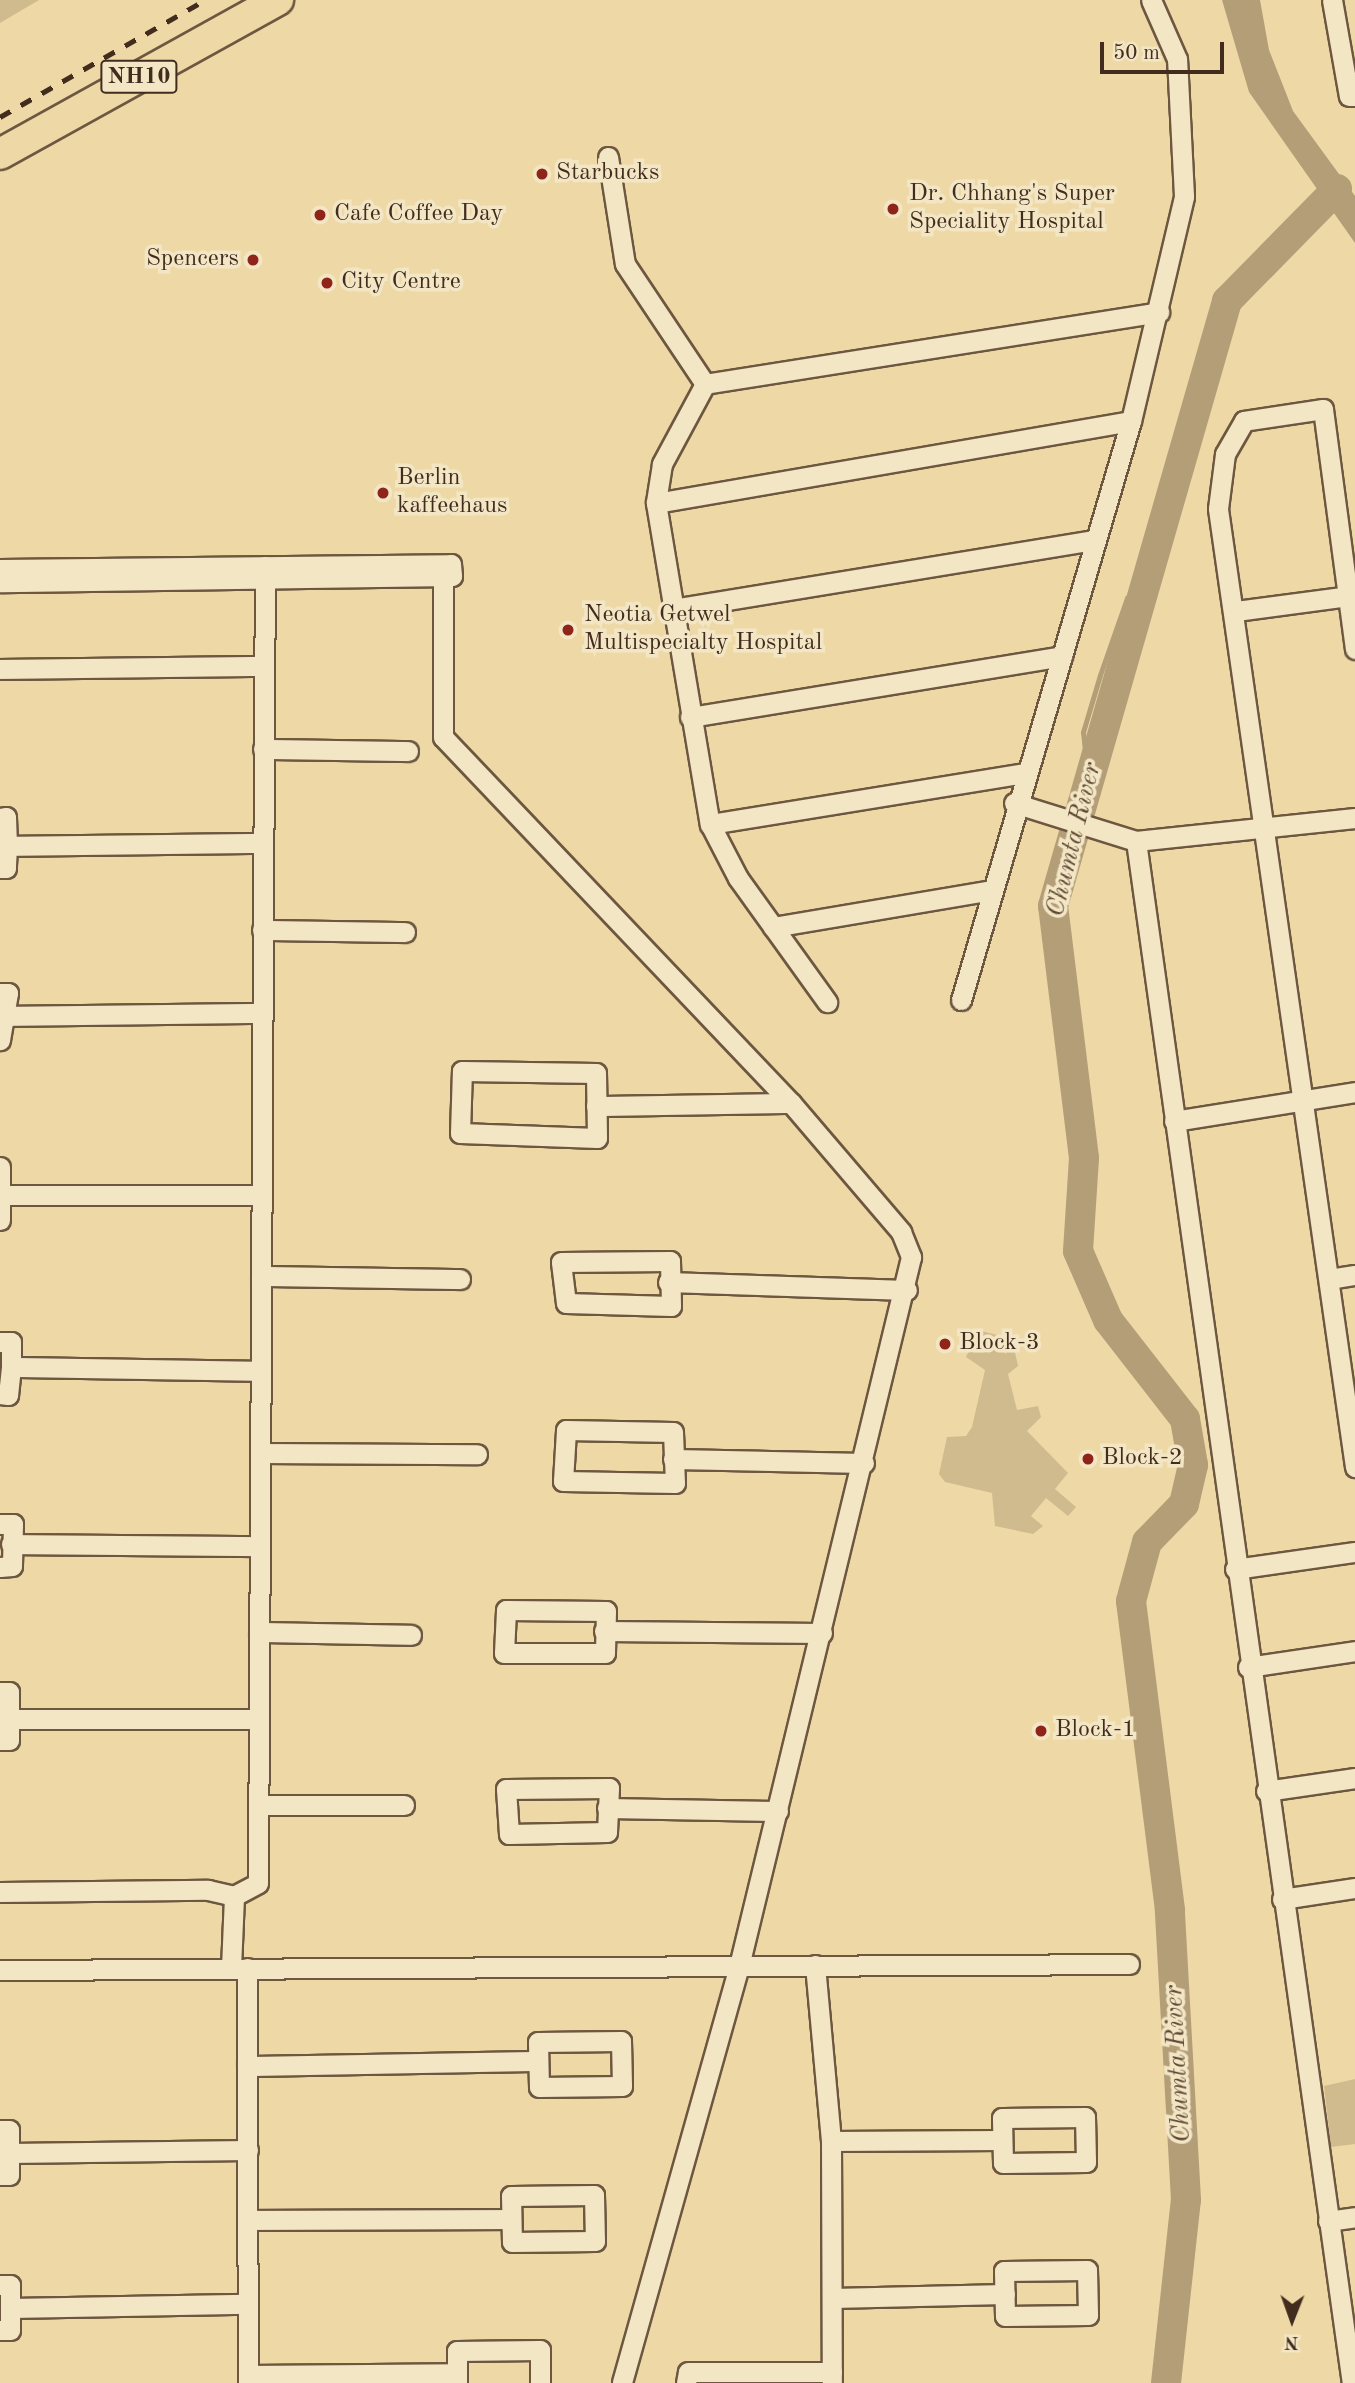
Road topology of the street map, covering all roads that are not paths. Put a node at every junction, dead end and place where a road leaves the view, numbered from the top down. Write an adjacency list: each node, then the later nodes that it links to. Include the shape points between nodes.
1 (278, 0): 5 (highway, NH10)
2 (1151, 0): 7 (street, via 1177,60 1185,164)
3 (1332, 0): 4 (street, via 1349,96)
4 (1355, 96)
5 (0, 154)
6 (608, 157): 8 (street, via 625,264)
7 (1159, 312): 8 (street); 9 (street)
8 (705, 384): 10 (street, via 662,464)
9 (1131, 421): 10 (street); 11 (street)
10 (656, 503): 16 (street)
11 (1094, 540): 16 (street); 19 (street)
12 (0, 569): 13 (street)
13 (265, 572): 14 (street); 20 (street); 47 (street, via 451,564 452,576 443,576 443,737)
14 (0, 582)
15 (1348, 597): 17 (street); 17 (street, via 1323,409 1244,421 1231,438 1219,509); 18 (street)
16 (672, 609): 22 (street)
17 (1237, 611): 30 (street)
18 (1355, 649)
19 (1062, 656): 22 (street); 25 (street)
20 (263, 666): 21 (street); 23 (street)
21 (0, 669)
22 (690, 717): 29 (street)
23 (263, 749): 24 (street); 32 (street)
24 (408, 751)
25 (1024, 773): 26 (street); 29 (street)
26 (1014, 803): 31 (street); 35 (street)
27 (0, 818): 33 (street, via 6,817)
28 (1355, 818): 30 (street)
29 (710, 824): 36 (street)
30 (1266, 828): 31 (street); 46 (street)
31 (1136, 841): 49 (street)
32 (262, 843): 33 (street); 37 (street)
33 (7, 846): 34 (street, via 6,868)
34 (0, 868)
35 (991, 890): 36 (street); 40 (street)
36 (773, 927): 41 (street)
37 (262, 930): 38 (street); 42 (street)
38 (405, 932)
39 (0, 993): 43 (street, via 8,993)
40 (961, 1000)
41 (827, 1002)
42 (262, 1013): 43 (street); 52 (street)
43 (6, 1016): 44 (street)
44 (0, 1040)
45 (1355, 1092): 46 (street)
46 (1304, 1100): 49 (street); 57 (street)
47 (791, 1103): 48 (street); 59 (street, via 906,1240)
48 (596, 1106): 48 (street, via 596,1073 462,1071 460,1133 597,1138)
49 (1174, 1121): 74 (street)
50 (0, 1167): 51 (street)
51 (3, 1195): 52 (street); 53 (street)
52 (261, 1195): 55 (street)
53 (0, 1220)
54 (1355, 1275): 57 (street)
55 (261, 1276): 56 (street); 62 (street)
56 (460, 1279)
57 (1329, 1279): 68 (street)
58 (668, 1282): 58 (street, via 670,1261 561,1262 566,1303 671,1306); 59 (street)
59 (907, 1290): 67 (street)
60 (0, 1342): 61 (street, via 11,1342)
61 (11, 1367): 62 (street); 63 (street, via 8,1395)
62 (260, 1371): 64 (street)
63 (0, 1394)
64 (260, 1452): 65 (street); 71 (street)
65 (477, 1454)
66 (673, 1459): 66 (street, via 673,1432 566,1430 563,1481 676,1483); 67 (street)
67 (864, 1463): 77 (street)
68 (1355, 1467)
69 (0, 1524): 70 (street, via 13,1524)
70 (11, 1544): 71 (street); 73 (street, via 12,1566)
71 (260, 1546): 76 (street)
72 (1355, 1552): 74 (street)
73 (0, 1567)
74 (1235, 1569): 80 (street)
75 (604, 1631): 75 (street, via 605,1653 504,1653 506,1610 606,1611); 77 (street)
76 (259, 1632): 78 (street); 83 (street)
77 (822, 1633): 90 (street)
78 (411, 1635)
79 (1355, 1651): 80 (street)
80 (1248, 1667): 86 (street)
81 (0, 1692): 82 (street, via 9,1692)
82 (9, 1719): 83 (street); 84 (street, via 9,1740)
83 (259, 1719): 87 (street)
84 (0, 1740)
85 (1355, 1778): 86 (street)
86 (1266, 1791): 94 (street)
87 (258, 1805): 88 (street); 93 (street, via 258,1883)
88 (404, 1805)
89 (607, 1808): 89 (street, via 609,1788 506,1789 509,1834 607,1832); 90 (street)
90 (778, 1811): 97 (street)
91 (1355, 1888): 94 (street)
92 (0, 1892): 93 (street, via 208,1890)
93 (234, 1896): 98 (street)
94 (1282, 1899): 111 (street)
95 (1129, 1964): 96 (street)
96 (815, 1965): 97 (street); 104 (street)
97 (740, 1966): 98 (street); 122 (street)
98 (239, 1968): 99 (street); 101 (street)
99 (0, 1970)
100 (538, 2061): 100 (street, via 538,2087 622,2086 621,2040 538,2042); 101 (street)
101 (247, 2066): 105 (street)
102 (0, 2130): 106 (street, via 9,2130)
103 (1002, 2140): 103 (street, via 1003,2163 1086,2162 1085,2117 1002,2118); 104 (street)
104 (831, 2141): 114 (street)
105 (248, 2150): 106 (street); 110 (street)
106 (9, 2153): 107 (street, via 9,2175)
107 (0, 2175)
108 (1355, 2217): 111 (street)
109 (511, 2219): 109 (street, via 512,2242 595,2241 594,2195 511,2196); 110 (street)
110 (248, 2220): 115 (street)
111 (1328, 2221): 124 (street)
112 (0, 2285): 116 (street, via 10,2285)
113 (1004, 2294): 113 (street, via 1005,2316 1088,2315 1087,2270 1004,2271); 114 (street)
114 (832, 2298): 119 (street)
115 (248, 2305): 116 (street); 120 (street)
116 (10, 2308): 117 (street, via 10,2330)
117 (0, 2330)
118 (457, 2378): 120 (street); 121 (street, via 457,2351 540,2350)
119 (832, 2378): 123 (street, via 688,2372)
120 (248, 2379)
121 (540, 2383)
122 (622, 2383)
123 (685, 2383)
124 (1352, 2383)

